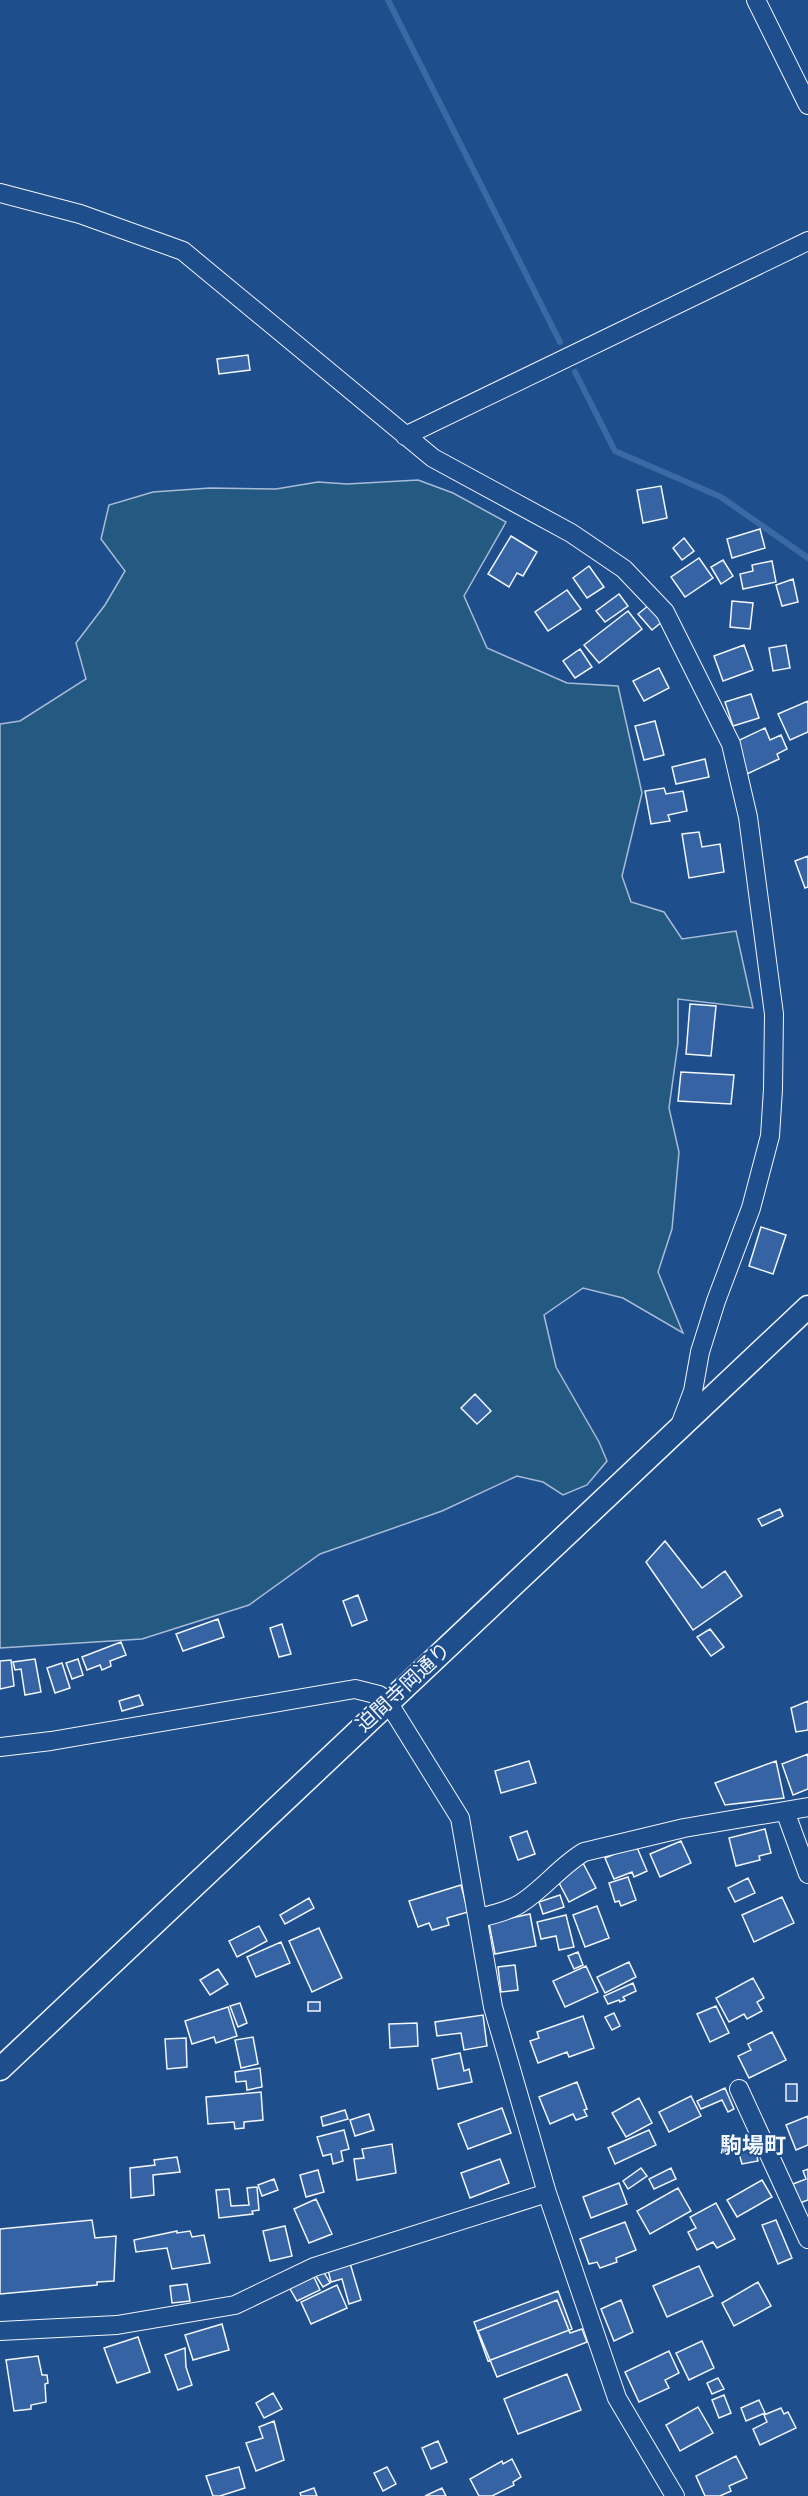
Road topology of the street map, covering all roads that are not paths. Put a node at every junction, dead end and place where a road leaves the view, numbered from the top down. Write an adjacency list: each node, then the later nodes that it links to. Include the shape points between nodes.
1 (756, 0): 2 (street)
2 (808, 105)
3 (0, 193): 5 (street, via 80,214 183,250)
4 (808, 241): 5 (street)
5 (405, 435): 7 (street, via 433,458 571,533 624,569 665,612 731,744 748,817 774,1014 770,1136 751,1208 716,1301 693,1391)
6 (808, 1307): 7 (street, 迫間寺岡通り)
7 (678, 1430): 8 (street, 迫間寺岡通り)
8 (387, 1702): 9 (street, via 379,1695 355,1689); 13 (street, via 460,1818); 14 (street, 迫間寺岡通り)
9 (0, 1747)
10 (808, 1807): 11 (street)
11 (785, 1811): 12 (street); 13 (street, via 684,1828 584,1852 520,1904)
12 (808, 1875)
13 (478, 1918): 16 (street, via 493,2007)
14 (0, 2069)
15 (739, 2089): 17 (street)
16 (547, 2193): 18 (street, via 314,2267 235,2305 117,2325); 19 (street, via 617,2398)
17 (808, 2239)
18 (0, 2331)
19 (675, 2496)

